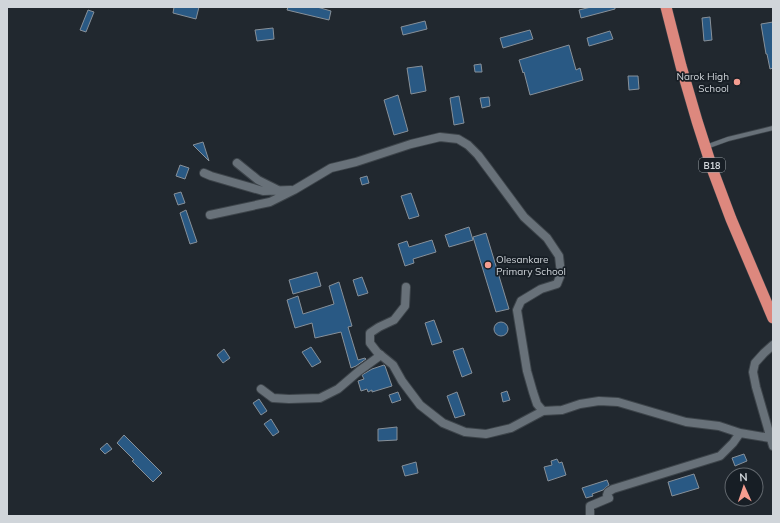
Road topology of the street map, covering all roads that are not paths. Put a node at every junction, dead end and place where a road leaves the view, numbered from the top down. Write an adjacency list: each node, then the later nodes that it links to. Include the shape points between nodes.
1 (666, 7): 3 (highway, B18)
2 (773, 128): 3 (lane)
3 (706, 147): 10 (highway, B18, via 718,186)
4 (237, 163): 6 (street, via 258,180)
5 (204, 173): 6 (street, via 263,191)
6 (278, 190): 7 (street)
7 (294, 190): 8 (street, via 270,202); 14 (street, via 331,168 411,144 440,137 458,139 468,145 524,217 547,238 559,256 561,274 557,284 541,289 521,301 517,310 533,392 537,404)
8 (210, 215)
9 (406, 287): 12 (street, via 405,306 394,320 370,333 370,343)
10 (773, 318)
11 (773, 345): 16 (street, via 755,363 753,372)
12 (381, 355): 13 (street, via 338,389 320,398 273,398); 14 (street, via 392,365 420,405 443,423 465,432 486,434 511,428)
13 (261, 388)
14 (543, 411): 15 (street, via 562,410 599,400 618,402 686,422 719,426)
15 (740, 433): 16 (street); 18 (street, via 720,456 613,489 608,492 609,498 590,506)
16 (770, 438): 17 (street)
17 (773, 446)
18 (590, 516)

